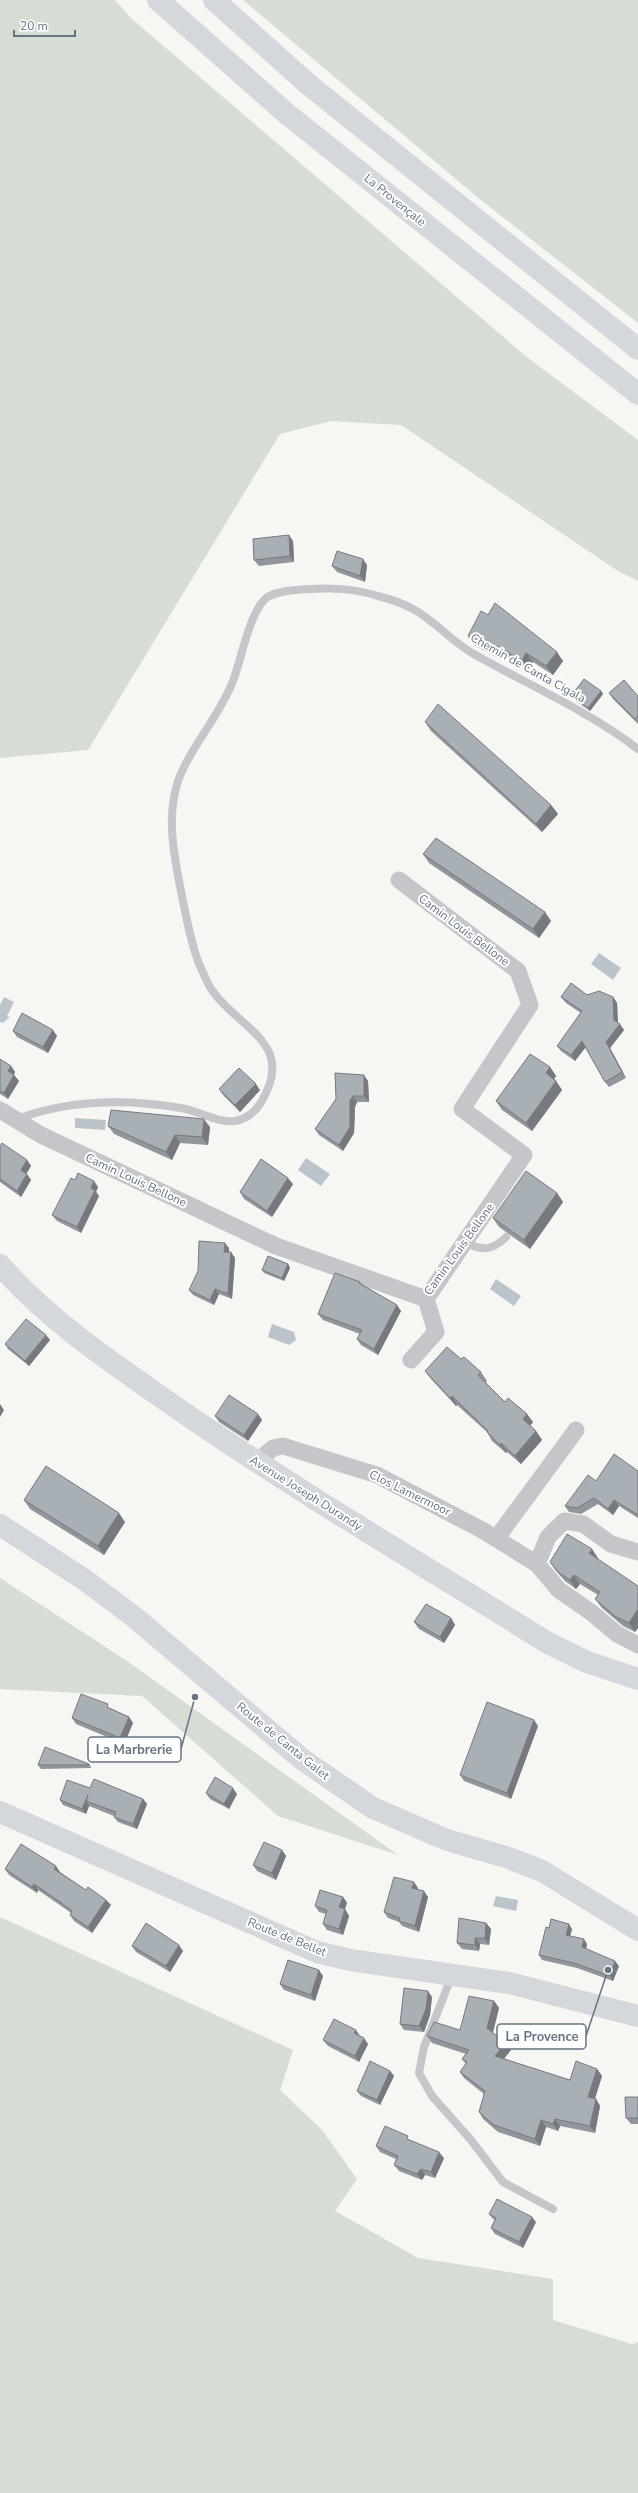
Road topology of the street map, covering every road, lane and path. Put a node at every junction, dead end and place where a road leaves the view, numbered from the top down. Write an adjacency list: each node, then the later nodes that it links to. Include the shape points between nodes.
1 (158, 0): 4 (main road, La Provençale, via 287,114)
2 (214, 0): 3 (main road, via 309,85)
3 (638, 349)
4 (638, 394)
5 (638, 749): 8 (lane, Chemin de Canta Cigala, via 566,703 470,652 416,610 366,592 291,590 265,598 214,721 183,768 175,797 172,826 182,896 200,966 213,992 253,1030 266,1045 272,1059 272,1074 261,1103 250,1116 238,1120 225,1120 184,1108 122,1103 42,1110)
6 (399, 880): 10 (street, Camin Louis Bellone, via 518,971 530,1005 462,1109 524,1155)
7 (0, 1110): 8 (street, Camin Louis Bellone)
8 (16, 1120): 12 (street, Camin Louis Bellone, via 41,1135 276,1246)
9 (506, 1237): 10 (lane, via 490,1249 481,1249)
10 (466, 1242): 12 (street, Camin Louis Bellone)
11 (0, 1265): 15 (main road, Avenue Joseph Durandy, via 58,1322 105,1358)
12 (426, 1299): 13 (street, via 436,1332)
13 (411, 1360)
14 (576, 1430): 17 (street)
15 (256, 1463): 17 (street, Clos Lamermoor, via 273,1448 296,1448 377,1475); 21 (main road, Avenue Joseph Durandy, via 548,1643 587,1662)
16 (0, 1525): 23 (main road, Route de Canta Galet, via 85,1580 127,1612 303,1760 373,1808 447,1840 542,1870)
17 (496, 1539): 19 (street, Clos Lamermoor)
18 (638, 1552): 19 (street, via 610,1544 583,1524 564,1521 548,1537)
19 (537, 1564): 20 (street, Clos Lamermoor, via 559,1590 617,1634)
20 (638, 1645)
21 (638, 1679)
22 (0, 1812): 24 (main road, Route de Bellet, via 317,1952 350,1960)
23 (638, 1930)
24 (453, 1975): 25 (main road, Route de Bellet, via 509,1983); 26 (lane, via 424,2047 419,2073 432,2096 471,2140 503,2182)
25 (638, 2016)
26 (553, 2209)

